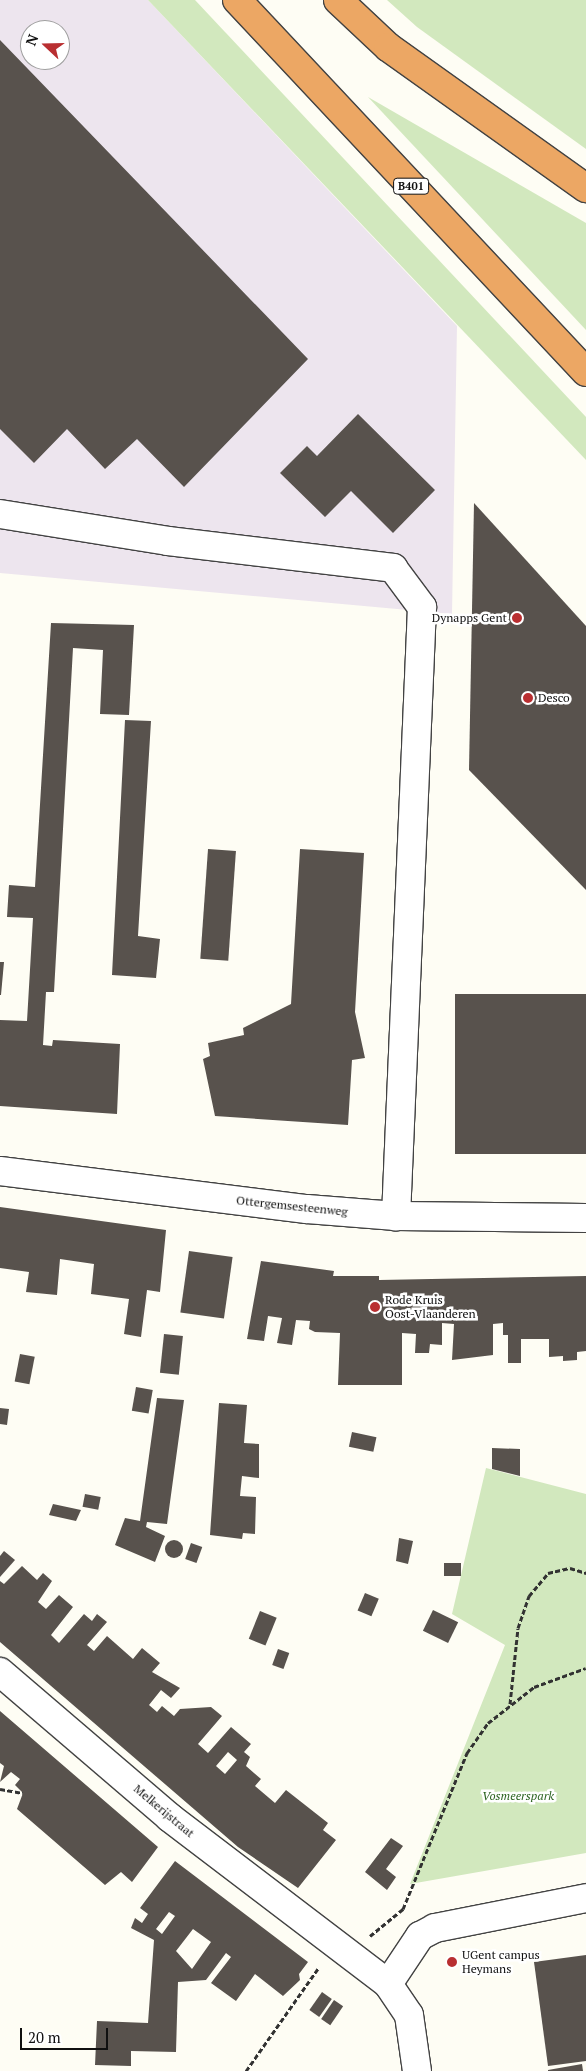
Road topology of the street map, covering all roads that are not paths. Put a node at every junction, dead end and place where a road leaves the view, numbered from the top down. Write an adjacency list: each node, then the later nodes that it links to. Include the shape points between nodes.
1 (237, 0): 4 (highway, B401)
2 (338, 0): 3 (highway, via 388,47)
3 (586, 188)
4 (586, 372)
5 (0, 514): 7 (street, via 168,541 393,568 422,607)
6 (0, 1171): 7 (street, Ottergemsesteenweg)
7 (396, 1216): 8 (street, Ottergemsesteenweg)
8 (586, 1218)
9 (0, 1672): 11 (street, Melkerijstraat, via 169,1817 328,1947)
10 (586, 1898): 11 (street, via 435,1928 420,1936)
11 (388, 1984): 12 (street, Melkerijstraat, via 409,2015)
12 (417, 2071)

